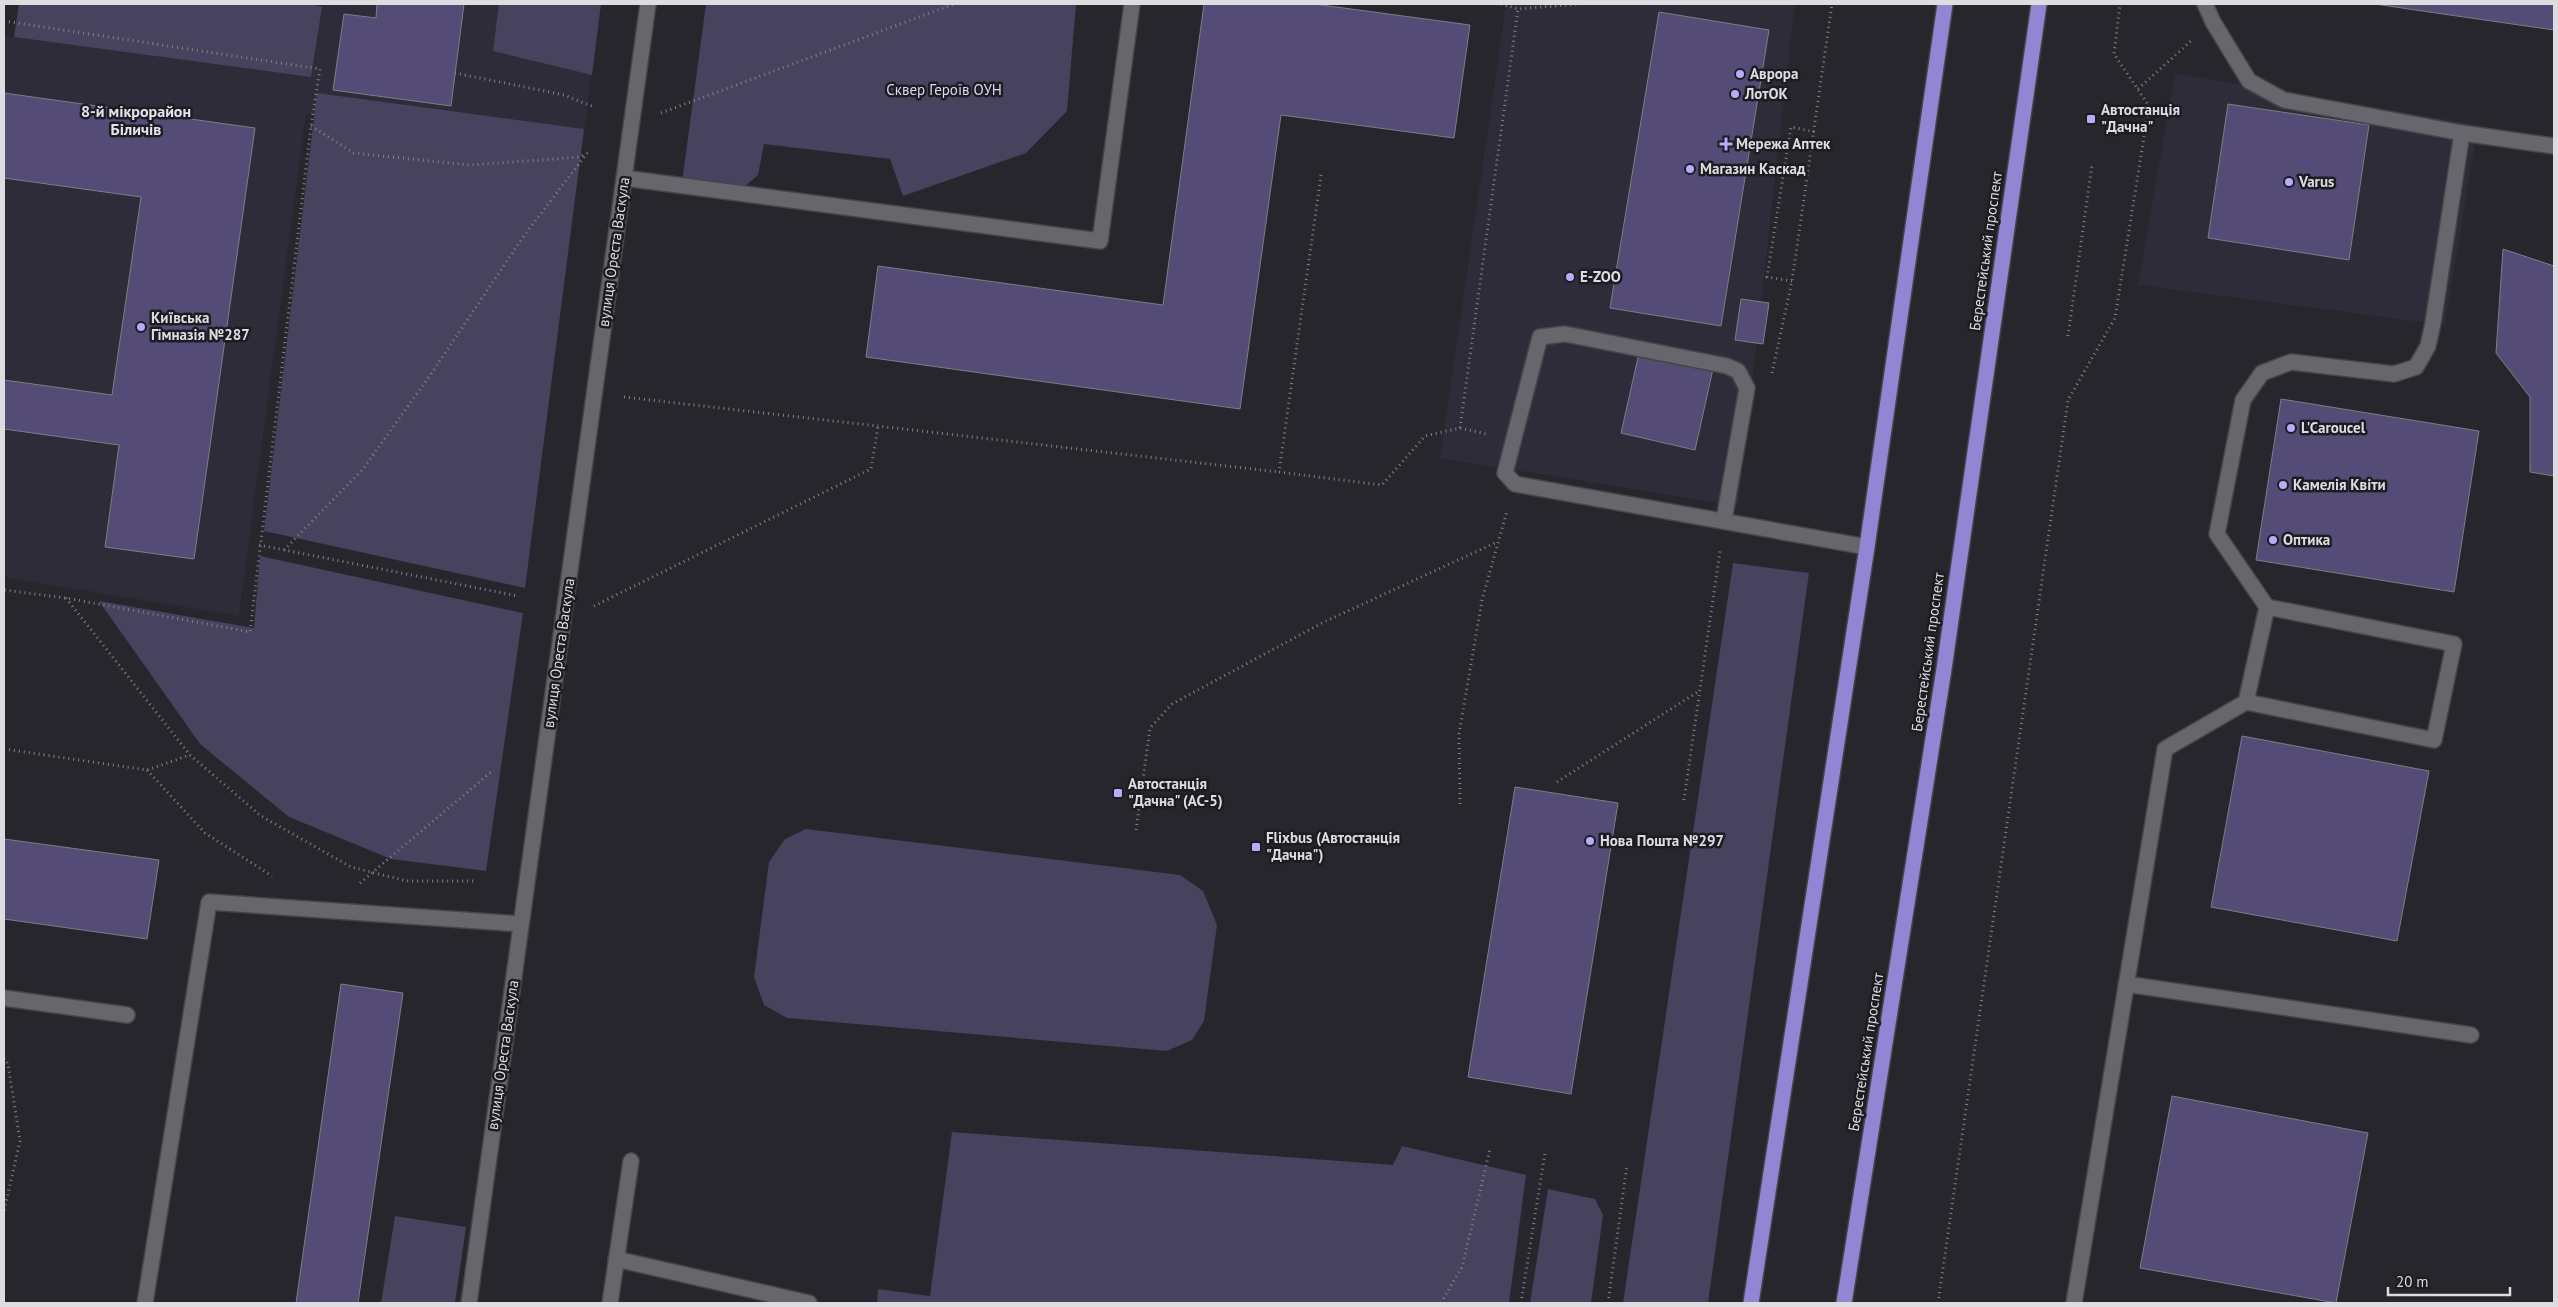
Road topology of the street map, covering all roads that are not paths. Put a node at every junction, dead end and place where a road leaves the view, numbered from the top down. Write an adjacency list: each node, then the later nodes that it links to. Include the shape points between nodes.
1 (648, 4): 8 (street, вулиця Ореста Васкула)
2 (1132, 4): 8 (street, via 1100,241)
3 (1945, 4): 10 (highway)
4 (2039, 4): 25 (highway, Берестейський проспект, via 1944,669)
5 (2205, 4): 6 (street, via 2249,81 2284,100)
6 (2462, 133): 7 (street); 11 (street, via 2433,323 2428,346 2416,367 2394,374 2291,362 2262,373 2243,400 2217,534)
7 (2554, 146)
8 (624, 178): 13 (street, вулиця Ореста Васкула)
9 (1724, 520): 9 (street, via 1747,388 1738,371 1727,366 1565,334 1540,337 1505,473 1515,484); 10 (street)
10 (1867, 547): 24 (highway)
11 (2267, 607): 12 (street); 12 (street, via 2454,644 2434,740)
12 (2246, 702): 14 (street, via 2165,749)
13 (522, 924): 20 (street, via 209,902); 21 (street, вулиця Ореста Васкула)
14 (2126, 984): 17 (street); 26 (street)
15 (4, 998): 16 (street)
16 (127, 1015)
17 (2471, 1035)
18 (631, 1161): 19 (street)
19 (616, 1260): 22 (street); 23 (street)
20 (146, 1303)
21 (469, 1303)
22 (610, 1303)
23 (808, 1303)
24 (1751, 1303)
25 (1844, 1303)
26 (2074, 1303)

